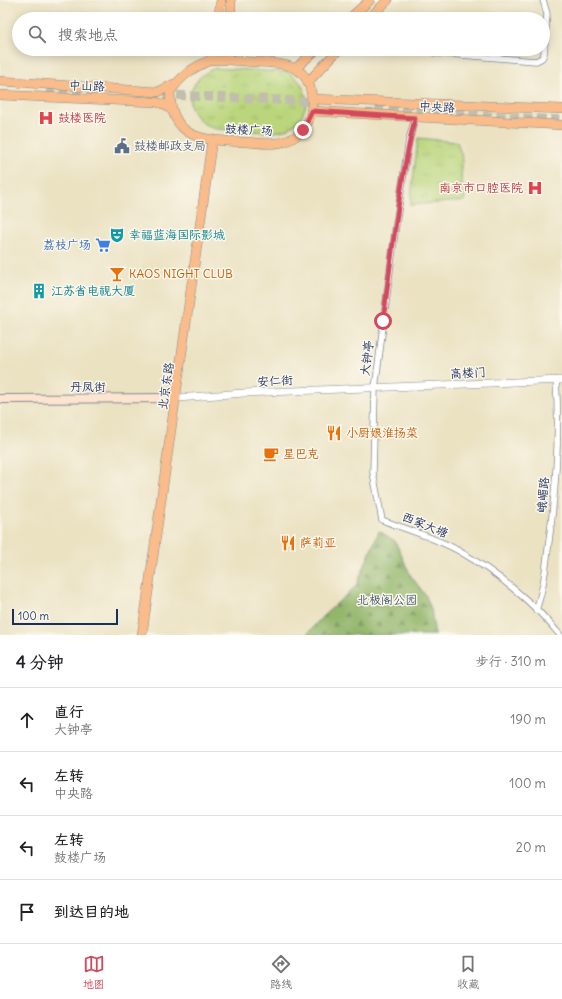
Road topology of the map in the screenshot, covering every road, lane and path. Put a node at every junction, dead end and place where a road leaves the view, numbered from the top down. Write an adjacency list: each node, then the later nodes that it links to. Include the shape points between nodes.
1 (221, 0): 7 (main road)
2 (231, 0): 8 (main road)
3 (370, 0): 9 (main road)
4 (388, 0): 6 (main road)
5 (543, 0): 10 (street)
6 (377, 10)
7 (219, 12)
8 (231, 12)
9 (356, 12)
10 (546, 12)
11 (212, 56): 17 (main road)
12 (228, 56): 18 (main road)
13 (309, 56): 19 (main road)
14 (333, 56): 22 (main road)
15 (480, 56): 16 (street, via 536,61)
16 (543, 56)
17 (211, 60): 18 (main road); 21 (main road, via 198,65)
18 (228, 60): 19 (main road, via 279,63)
19 (296, 68): 22 (main road, 鼓楼广场)
20 (0, 81): 21 (main road, via 158,92)
21 (177, 82): 25 (main road, via 170,92)
22 (308, 82): 24 (main road, 鼓楼广场)
23 (0, 94): 25 (main road, 中山路, via 156,102)
24 (312, 99): 26 (main road, 中央路); 27 (main road, 鼓楼广场)
25 (170, 109): 30 (main road, 鼓楼广场, via 188,132 202,139)
26 (562, 109)
27 (312, 111): 28 (main road, 中央路); 30 (main road, 鼓楼广场, via 304,129 295,138 279,144)
28 (415, 118): 29 (main road, 中央路); 32 (street, 大钟亭, via 409,140 396,224)
29 (562, 125)
30 (212, 140): 33 (main road, 北京东路)
31 (559, 380): 32 (street, 高楼门); 35 (street, 峨嵋路, via 555,492 542,592)
32 (375, 389): 33 (street, 安仁街); 35 (street, 西家大塘, via 373,473 382,520 458,550 510,586)
33 (177, 398): 34 (main road, 丹凤街); 36 (main road, 北京东路)
34 (0, 399)
35 (536, 610): 37 (street, 西家大塘)
36 (142, 635)
37 (560, 635)

